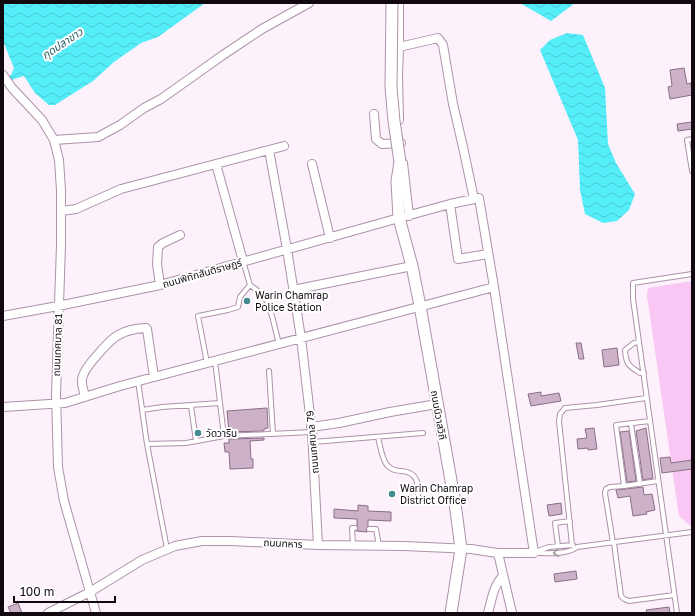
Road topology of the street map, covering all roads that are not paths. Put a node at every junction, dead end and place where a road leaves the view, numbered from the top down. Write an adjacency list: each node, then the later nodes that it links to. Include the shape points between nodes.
1 (309, 3): 8 (street, via 262,29 161,99 98,138)
2 (392, 3): 18 (main road, ถนนนิวาสวิถี, bridge, via 391,87 400,162 396,181)
3 (399, 3): 4 (street)
4 (399, 47): 9 (street, via 398,111); 15 (street, via 438,38 443,45)
5 (3, 76): 8 (street, ถนนเทศบาล 81, via 42,120)
6 (374, 114): 9 (street, via 376,139 382,144)
7 (692, 139): 14 (lane, via 687,140)
8 (54, 140): 17 (street, ถนนเทศบาล 81, via 59,160)
9 (401, 143): 18 (street)
10 (284, 146): 11 (street)
11 (269, 150): 12 (street); 21 (street, ถนนเทศบาล 79)
12 (216, 164): 17 (street, via 121,189 76,209); 23 (street)
13 (312, 164): 20 (street)
14 (692, 171)
15 (474, 199): 16 (street, ถนนพิทักสันติราษฎร์); 22 (street, via 479,198)
16 (450, 204): 18 (street, ถนนพิทักสันติราษฎร์); 22 (street, via 458,259)
17 (61, 211): 30 (street, ถนนเทศบาล 81)
18 (404, 217): 20 (street, ถนนพิทักสันติราษฎร์); 24 (main road, ถนนนิวาสวิถี)
19 (180, 235): 26 (street, via 158,247)
20 (330, 238): 21 (street, ถนนพิทักสันติราษฎร์)
21 (287, 249): 23 (street, ถนนพิทักสันติราษฎร์); 29 (street, ถนนเทศบาล 79)
22 (488, 254): 28 (street)
23 (243, 261): 26 (street, ถนนพิทักสันติราษฎร์); 27 (lane)
24 (412, 266): 29 (street); 31 (main road, ถนนนิวาสวิถี)
25 (692, 274): 34 (lane, via 633,283)
26 (160, 285): 30 (street, ถนนพิทักสันติราษฎร์)
27 (250, 285): 35 (lane, via 267,301); 37 (lane, via 240,297 238,306 198,316)
28 (494, 288): 31 (street); 79 (street)
29 (293, 290): 33 (street, ถนนเทศบาล 79)
30 (58, 306): 32 (street, ถนนพิทักสันติราษฎร์); 44 (street, ถนนเทศบาล 81)
31 (420, 306): 33 (street); 46 (main road, ถนนนิวาสวิถี)
32 (3, 316)
33 (301, 338): 35 (street); 52 (street, ถนนเทศบาล 79)
34 (638, 342): 39 (lane); 39 (lane, via 625,350 626,357 629,366)
35 (279, 344): 36 (street)
36 (215, 361): 37 (street); 45 (lane)
37 (207, 364): 40 (street)
38 (269, 371): 54 (lane)
39 (644, 373): 43 (lane)
40 (154, 377): 41 (street); 42 (street, via 147,329 126,331 108,342 84,372 82,379)
41 (138, 381): 42 (street); 49 (lane)
42 (85, 397): 44 (street)
43 (646, 398): 50 (lane); 64 (lane, via 565,408 560,414 558,421)
44 (56, 403): 48 (street); 81 (street, ถนนเทศบาล 81, via 59,474 64,501)
45 (220, 403): 47 (lane); 55 (lane)
46 (437, 404): 52 (street); 77 (main road, ถนนนิวาสวิถี)
47 (191, 406): 49 (lane); 57 (lane)
48 (3, 407)
49 (142, 410): 59 (lane)
50 (650, 421): 51 (lane); 60 (lane)
51 (631, 424): 61 (lane); 62 (lane, via 616,425)
52 (312, 430): 54 (lane); 58 (street, ถนนเทศบาล 79)
53 (423, 433): 56 (lane)
54 (273, 434): 55 (lane)
55 (224, 436): 57 (lane)
56 (378, 437): 58 (lane); 63 (lane, via 387,466 393,470 410,473 416,478)
57 (196, 441): 59 (lane)
58 (313, 442): 70 (street, ถนนเทศบาล 79)
59 (147, 444): 76 (lane)
60 (658, 481): 61 (lane); 68 (lane)
61 (640, 484): 62 (lane)
62 (624, 486): 69 (lane, via 610,487 605,493)
63 (418, 500)
64 (570, 522): 71 (lane); 74 (lane, via 555,523)
65 (355, 528): 72 (lane, via 352,528)
66 (369, 528): 73 (lane, via 376,529)
67 (692, 532): 68 (lane)
68 (666, 536): 69 (lane); 82 (lane)
69 (614, 543): 75 (lane); 82 (lane, via 621,596 629,601)
70 (318, 545): 72 (street, ถนนทหาร); 76 (street, ถนนทหาร, via 202,541)
71 (572, 545): 74 (lane); 75 (lane)
72 (353, 546): 73 (street, ถนนทหาร)
73 (379, 546): 77 (street, ถนนทหาร)
74 (558, 546): 79 (lane)
75 (577, 547): 79 (lane, one-way to 79, via 565,552)
76 (168, 549): 81 (street, ถนนทหาร, via 142,560)
77 (461, 549): 78 (street, ถนนทหาร); 85 (main road, ถนนนิวาสวิถี)
78 (498, 553): 79 (street, ถนนทหาร); 80 (street)
79 (534, 553)
80 (503, 576): 86 (street, via 493,592); 87 (street)
81 (90, 592): 83 (street, ถนนทหาร); 84 (street, ถนนเทศบาล 81)
82 (674, 596): 88 (lane)
83 (48, 613)
84 (96, 613)
85 (450, 613)
86 (488, 613)
87 (512, 613)
88 (677, 613)

